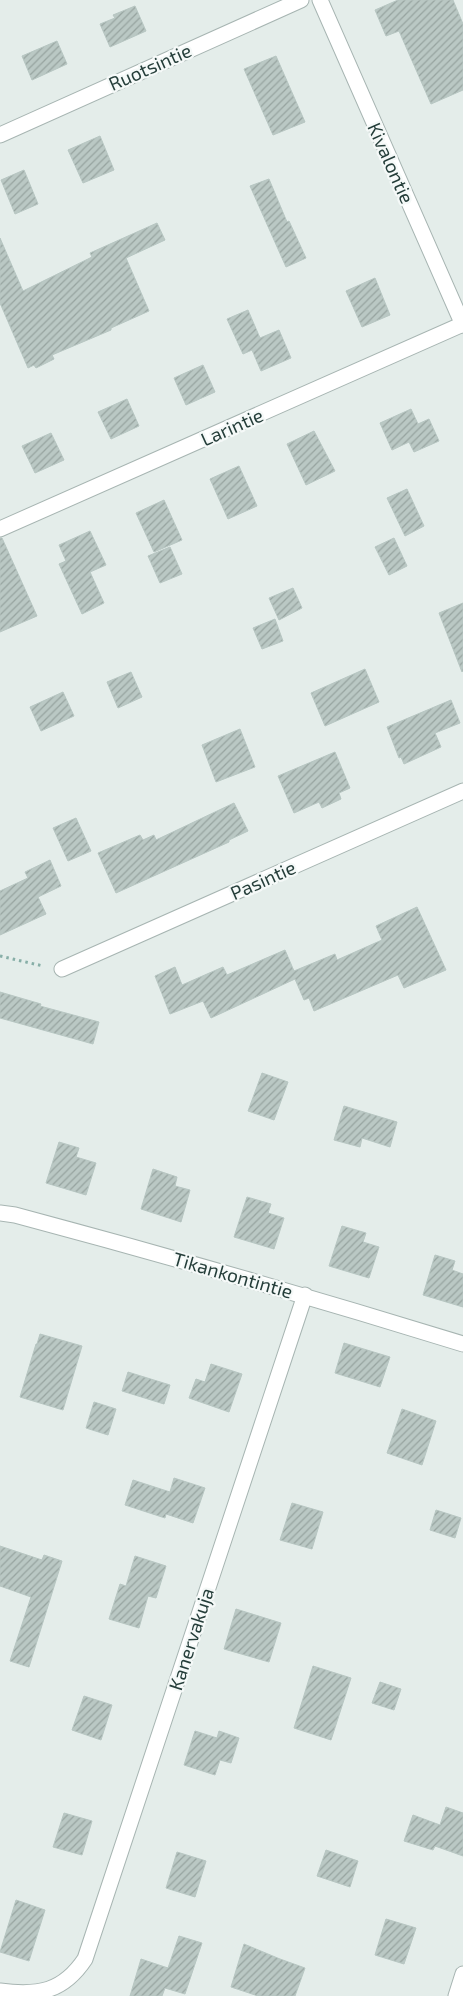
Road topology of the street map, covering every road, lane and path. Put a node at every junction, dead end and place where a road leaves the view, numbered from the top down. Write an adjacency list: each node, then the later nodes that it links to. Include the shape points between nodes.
1 (301, 0): 3 (street, Ruotsintie)
2 (320, 0): 4 (street, Kivalontie)
3 (0, 135)
4 (463, 325): 5 (street, Larintie)
5 (0, 529)
6 (463, 791): 8 (street, Pasintie)
7 (0, 956): 8 (path)
8 (62, 969)
9 (0, 1213): 10 (street, Tikankontintie)
10 (305, 1295): 11 (street, Tikankontintie); 13 (street, Kanervakuja, via 90,1948 70,1979 59,1987 34,1993)
11 (463, 1344)
12 (463, 1974): 14 (street)
13 (0, 1991)
14 (456, 1996)

